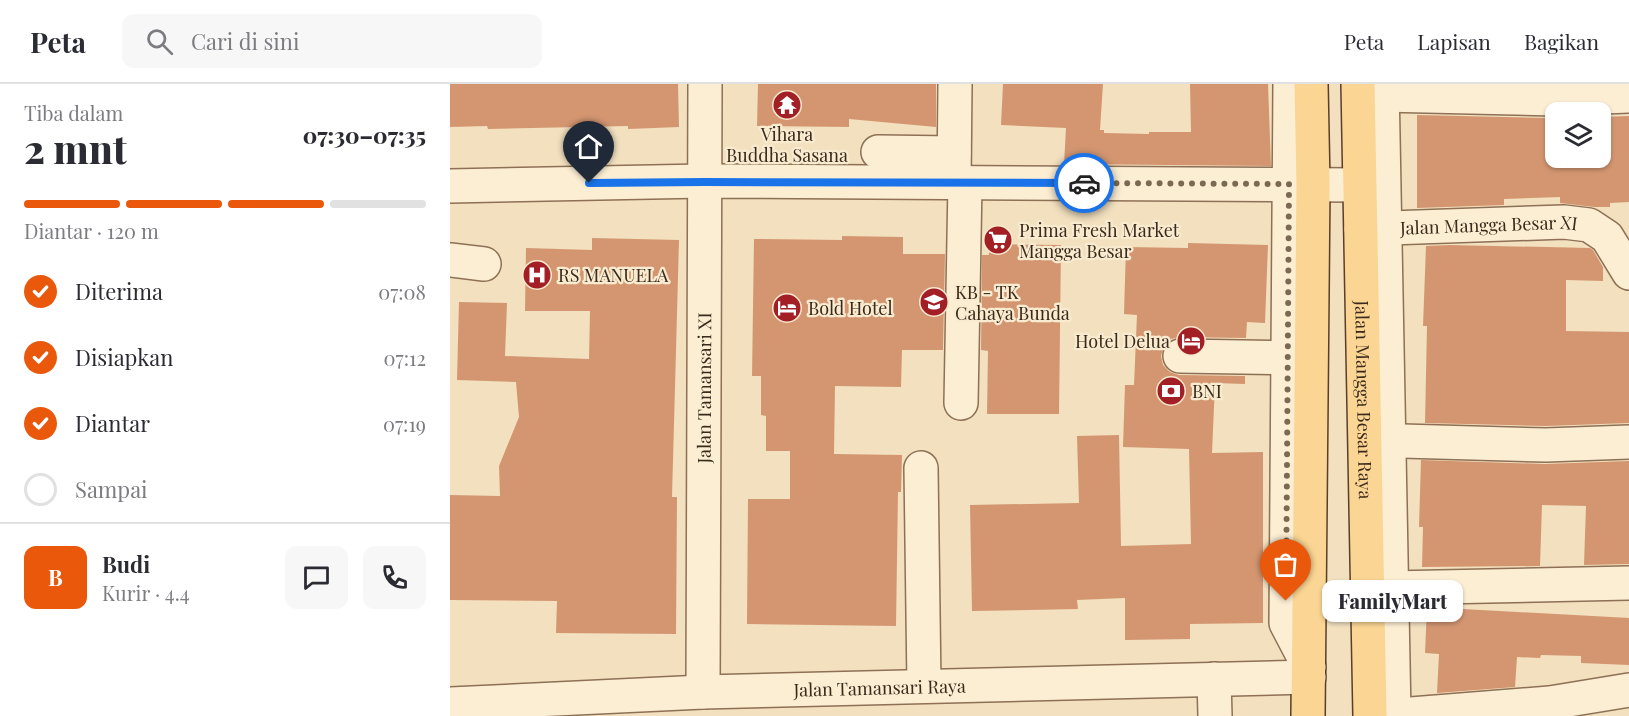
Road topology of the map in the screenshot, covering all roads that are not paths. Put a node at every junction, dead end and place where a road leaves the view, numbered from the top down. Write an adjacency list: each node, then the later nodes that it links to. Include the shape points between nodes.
1 (705, 84): 9 (street, Jalan Tamansari XI)
2 (955, 84): 8 (street)
3 (1290, 84): 10 (street)
4 (1311, 84): 10 (main road)
5 (1374, 88): 6 (street, via 1554,99); 11 (main road, Jalan Mangga Besar Raya); 13 (street)
6 (1629, 96)
7 (878, 152): 8 (street)
8 (958, 173): 9 (street); 10 (street); 19 (street)
9 (704, 182): 12 (street); 29 (street, Jalan Tamansari XI)
10 (1301, 184): 11 (street); 18 (main road)
11 (1360, 185): 13 (main road, Jalan Mangga Besar Raya)
12 (450, 186)
13 (1372, 228): 16 (street, Jalan Mangga Besar XI, via 1564,222 1589,225 1607,237); 20 (main road, Jalan Mangga Besar Raya)
14 (450, 260): 15 (street)
15 (484, 264)
16 (1629, 273)
17 (1180, 356): 18 (street)
18 (1300, 358): 25 (main road)
19 (961, 403)
20 (1377, 440): 21 (street, via 1546,445); 24 (street); 34 (main road, Jalan Mangga Besar Raya)
21 (1629, 442)
22 (921, 468): 27 (street)
23 (1629, 583): 24 (street)
24 (1390, 588): 31 (street)
25 (1309, 672): 26 (street, Jalan Tamansari Raya); 33 (main road)
26 (1214, 679): 27 (street, Jalan Tamansari Raya); 32 (street)
27 (924, 685): 29 (street, Jalan Tamansari Raya)
28 (1629, 690): 31 (street, via 1550,703)
29 (703, 692): 30 (street, Jalan Tamansari Raya)
30 (450, 704)
31 (1394, 715): 35 (street)
32 (1215, 716)
33 (1308, 716)
34 (1370, 716)
35 (1386, 716)

